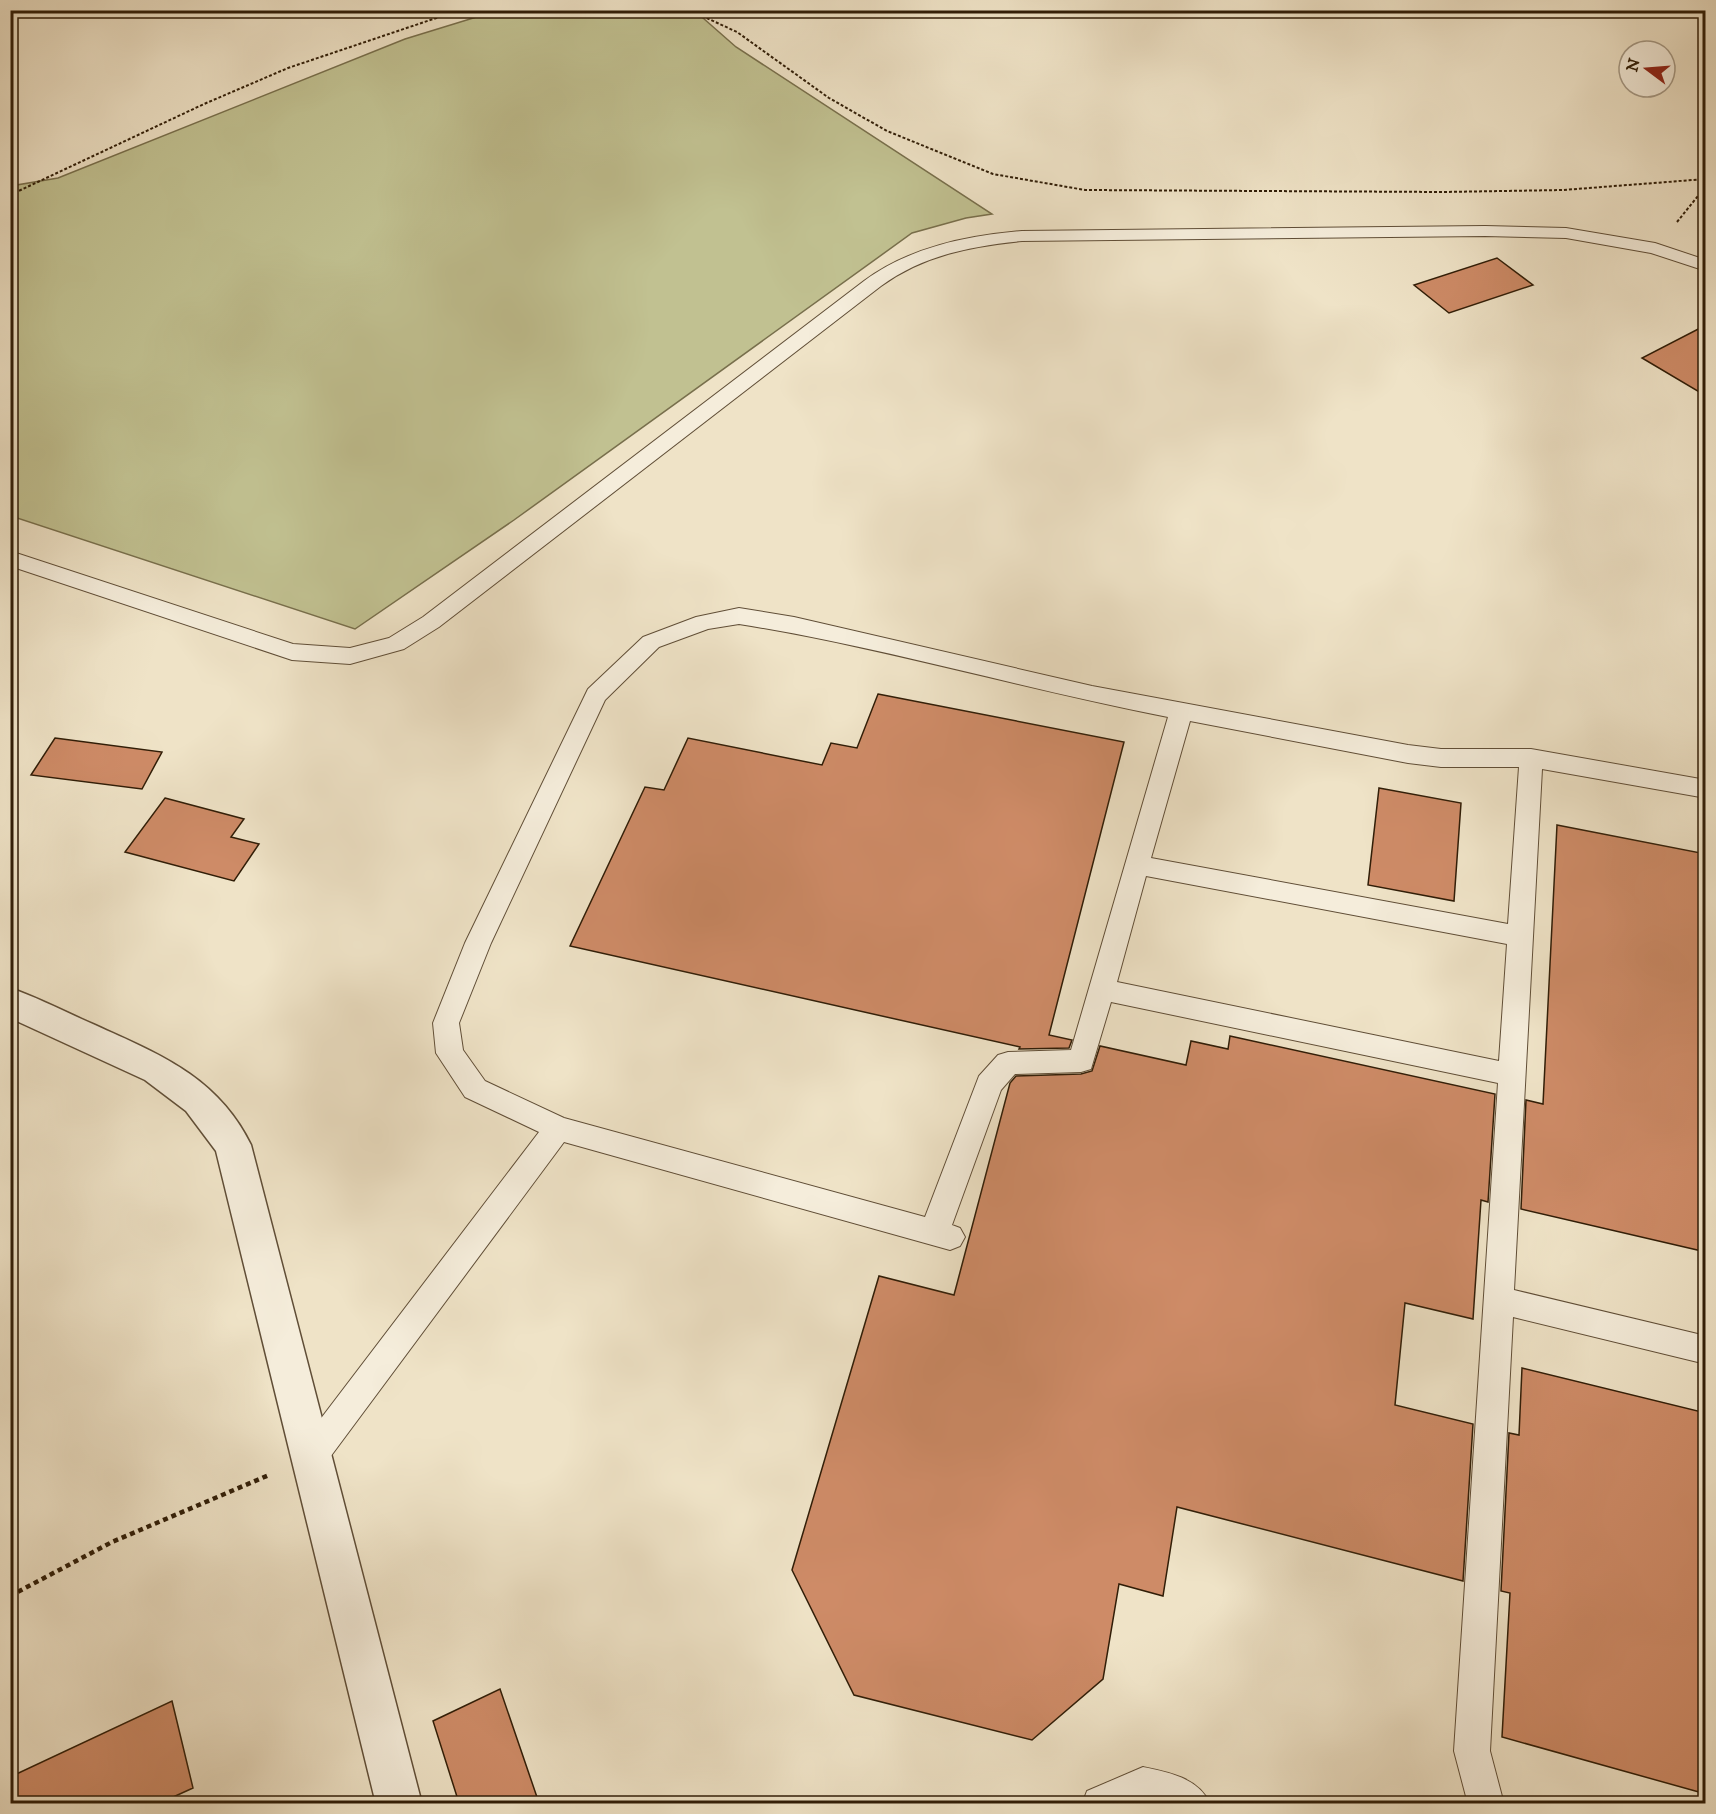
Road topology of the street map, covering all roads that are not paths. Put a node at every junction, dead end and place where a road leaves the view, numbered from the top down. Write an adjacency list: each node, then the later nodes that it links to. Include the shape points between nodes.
1 (1706, 266): 2 (lane, via 1655,248 1566,233 1485,231 1022,236 979,240 935,252 892,270 858,294 430,622 396,644 350,656 292,651)
2 (10, 558)
3 (1180, 711): 4 (lane, via 1408,754); 6 (lane); 11 (lane, via 739,616 704,622 651,642 596,695 478,944 447,1023 450,1053 475,1089)
4 (1531, 758): 5 (lane); 7 (lane)
5 (1706, 789)
6 (1137, 865): 7 (lane); 8 (lane)
7 (1521, 936): 10 (lane)
8 (1101, 989): 10 (lane); 11 (lane, via 1082,1061 1008,1063 989,1084 942,1235)
9 (10, 1002): 14 (street, via 158,1070 199,1100 233,1145)
10 (1512, 1075): 12 (lane)
11 (558, 1128): 14 (lane)
12 (1499, 1300): 13 (lane); 18 (lane, via 1472,1751)
13 (1706, 1350)
14 (312, 1457): 15 (street)
15 (399, 1803)
16 (1100, 1803): 17 (lane, via 1143,1785 1169,1790)
17 (1192, 1803)
18 (1486, 1803)

